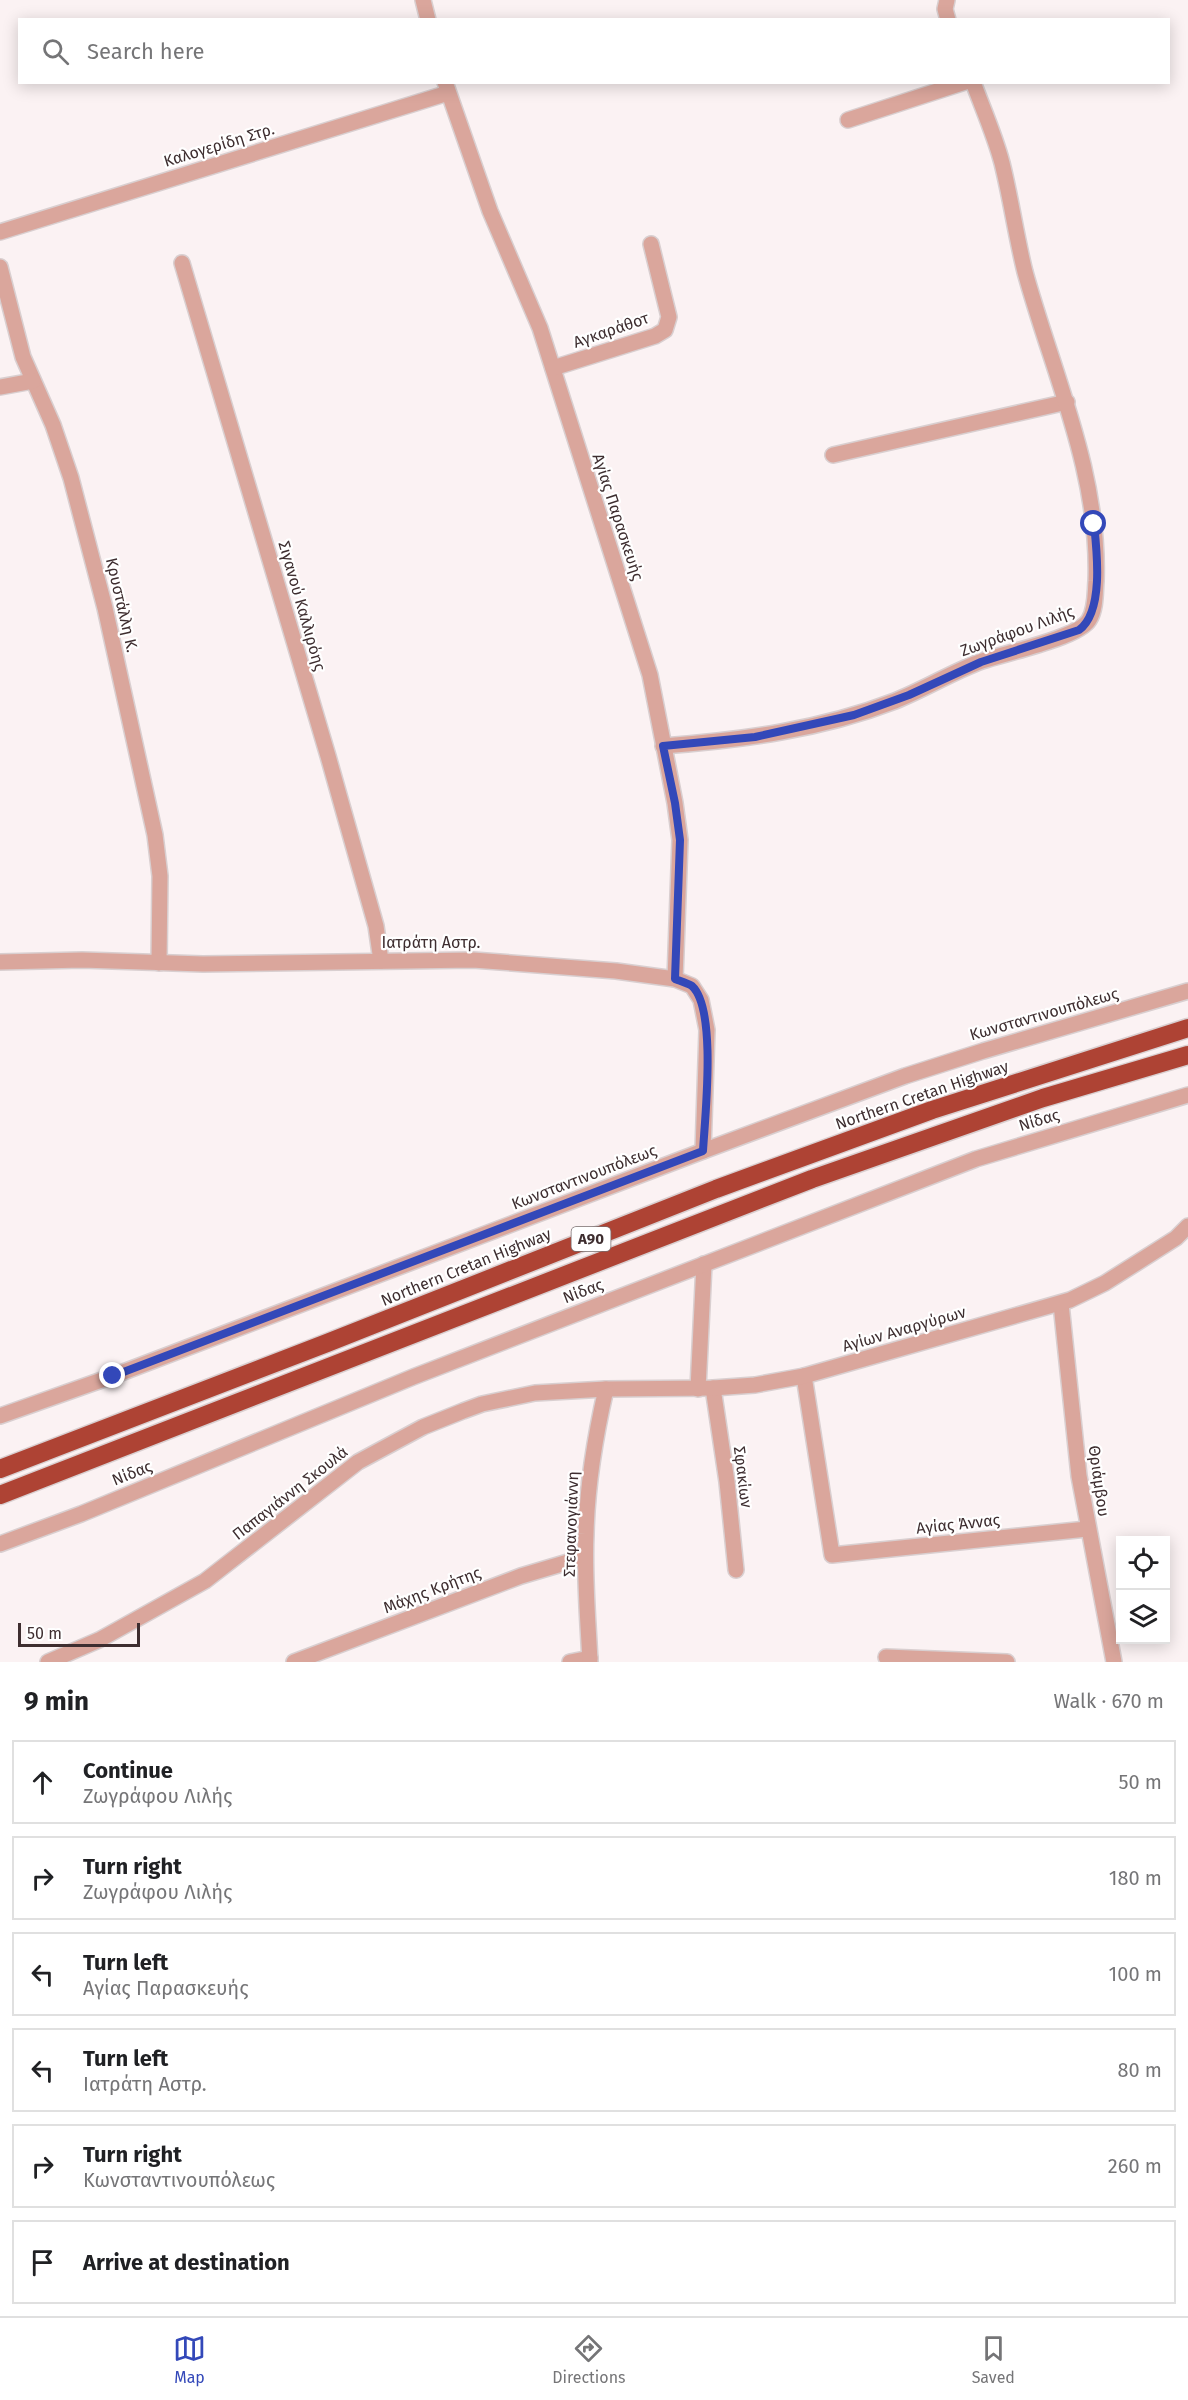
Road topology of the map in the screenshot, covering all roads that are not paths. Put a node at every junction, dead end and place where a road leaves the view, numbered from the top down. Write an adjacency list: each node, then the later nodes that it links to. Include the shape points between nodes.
1 (423, 0): 3 (street)
2 (947, 0): 4 (street)
3 (428, 18)
4 (947, 18)
5 (959, 84): 8 (street)
6 (974, 84): 16 (street, Ζωγράφου Λιλής, via 1002,165 1025,270)
7 (446, 88): 9 (street, Καλογερίδη Στρ.); 13 (street, Αγίας Παρασκευής)
8 (848, 120)
9 (0, 232)
10 (651, 244): 13 (street, Αγκαράθοτ, via 669,317 665,330)
11 (182, 263): 19 (street, Σιγανού Καλλιρόης, via 328,756 376,926)
12 (0, 267): 14 (street, Κρυστάλλη Κ., via 20,347)
13 (553, 368): 18 (street, Αγίας Παρασκευής, via 650,675)
14 (33, 381): 15 (street); 21 (street, Κρυστάλλη Κ., via 53,425 83,521 148,801 160,876)
15 (0, 387)
16 (1067, 402): 17 (street); 18 (street, Ζωγράφου Λιλής, via 1095,536 1094,605 1085,625 1071,634 981,662 854,715 755,737)
17 (833, 455)
18 (663, 746): 22 (street, Αγίας Παρασκευής, via 680,840)
19 (381, 961): 21 (street, Ιατράτη Αστρ.); 22 (street, Ιατράτη Αστρ., via 502,961)
20 (0, 962): 21 (street, Ιατράτη Αστρ.)
21 (159, 963)
22 (675, 979): 27 (street, Ιατράτη Αστρ., via 692,986 706,1017)
23 (1188, 991): 27 (street, Κωνσταντινουπόλεως, via 916,1072)
24 (1188, 1028): 35 (highway, Northern Cretan Highway / Α90, via 932,1110 716,1189)
25 (1188, 1055): 36 (highway, Α90, via 1043,1098 812,1179)
26 (1188, 1095): 29 (street, Νίδας, via 976,1159)
27 (703, 1151): 34 (street, Κωνσταντινουπόλεως)
28 (1188, 1226): 30 (street, Αγίων Αναργύρων, via 1176,1238 1105,1283)
29 (704, 1264): 32 (street, Σφακίων); 38 (street, Νίδας)
30 (1061, 1304): 31 (street, Αγίων Αναργύρων); 37 (street, Θριάμβου)
31 (804, 1376): 32 (street, Αγίων Αναργύρων); 37 (street, Αγίας Άννας, via 832,1555)
32 (706, 1388): 33 (street, Αγίων Αναργύρων); 40 (street, Σφακίων, via 727,1482)
33 (606, 1389): 39 (street, Στεφανογιάννη, via 590,1471); 43 (street, Παπαγιάννη Σκουλά, via 502,1399 412,1432 343,1472 205,1581 99,1640)
34 (0, 1416)
35 (0, 1468)
36 (0, 1495)
37 (1087, 1529): 47 (street, Θριάμβου)
38 (0, 1544)
39 (585, 1557): 42 (street, Στεφανογιάννη); 44 (street, Μάχης Κρήτης, via 521,1576)
40 (736, 1570)
41 (886, 1657): 46 (street)
42 (590, 1660): 45 (street)
43 (48, 1662)
44 (294, 1662)
45 (570, 1662)
46 (1007, 1662)
47 (1114, 1662)

